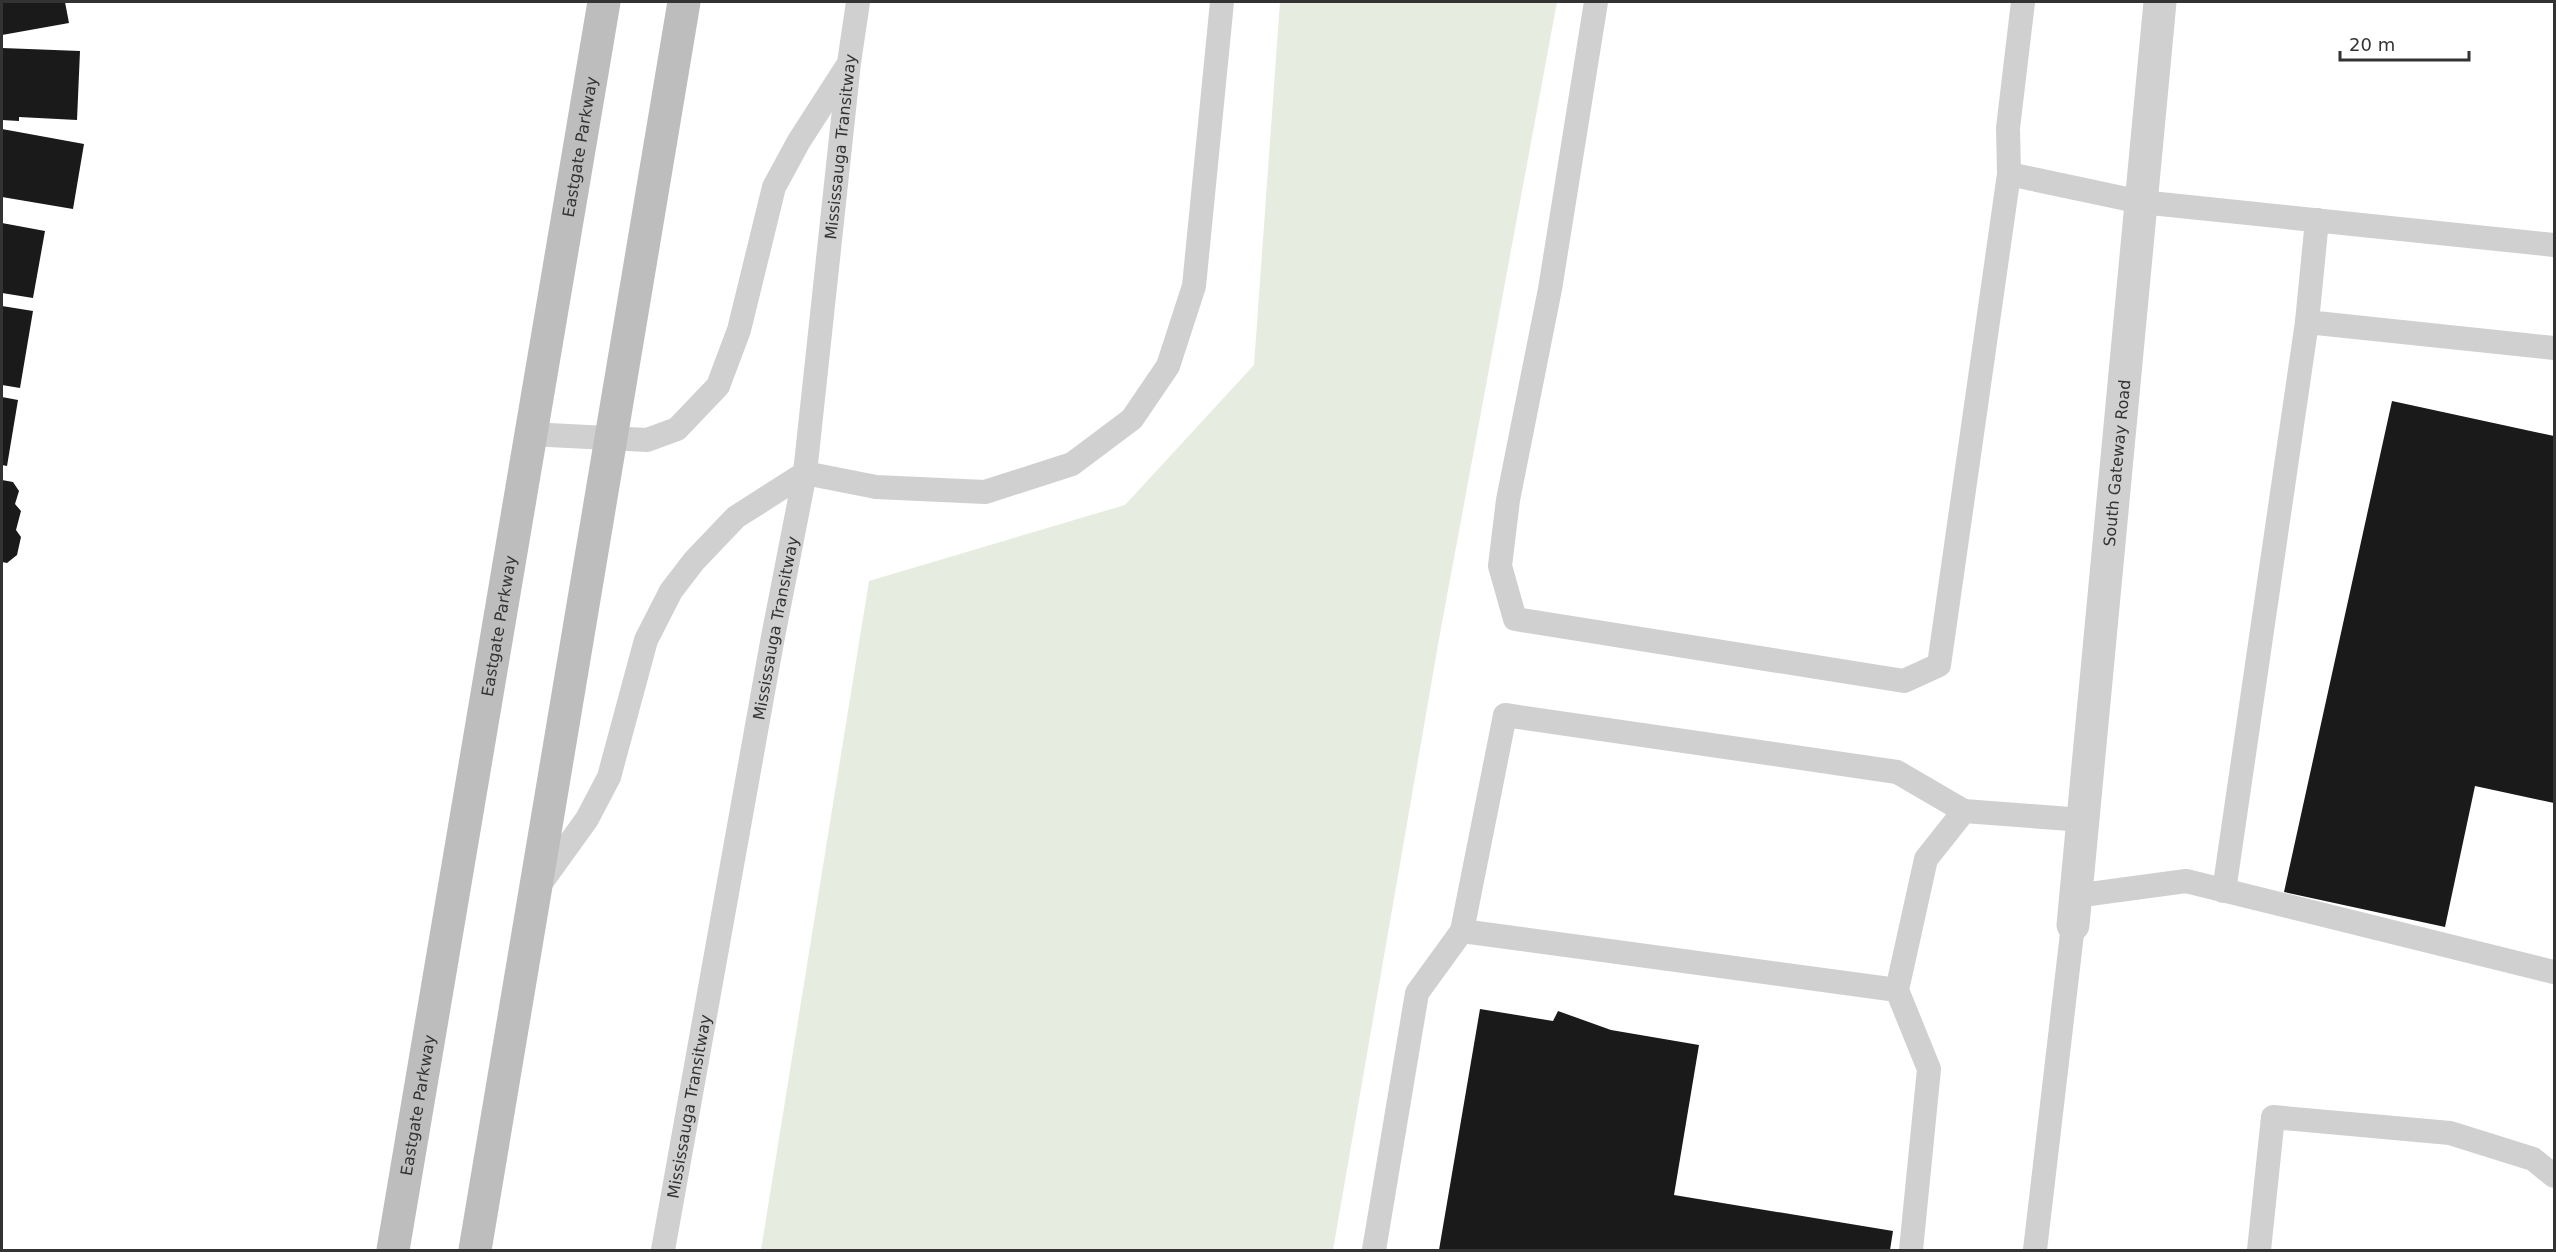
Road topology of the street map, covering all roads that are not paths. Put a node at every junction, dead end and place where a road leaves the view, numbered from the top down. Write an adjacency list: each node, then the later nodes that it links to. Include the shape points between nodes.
1 (603, 2): 15 (main road, Eastgate Parkway)
2 (684, 2): 16 (main road)
3 (858, 2): 8 (lane, Mississauga Transitway)
4 (1222, 2): 17 (lane, via 1194,286 1168,366 1132,419 1072,464 985,492 876,487)
5 (1596, 2): 9 (lane, via 1550,289 1508,501 1500,566 1515,619 1904,681 1939,665)
6 (2023, 2): 9 (lane, via 2008,128)
7 (2160, 2): 10 (street, South Gateway Road)
8 (849, 63): 16 (lane, via 774,187 739,330 718,386 676,429 647,440); 17 (lane, Mississauga Transitway)
9 (2009, 174): 10 (lane)
10 (2141, 202): 11 (lane); 19 (street, South Gateway Road)
11 (2317, 220): 12 (lane); 13 (lane)
12 (2554, 245)
13 (2307, 322): 14 (lane); 21 (lane)
14 (2554, 348)
15 (529, 434): 16 (lane); 27 (main road, Eastgate Parkway)
16 (612, 438): 20 (main road)
17 (805, 473): 20 (lane, via 736,517 671,591 646,640 609,777 587,819); 29 (lane, Mississauga Transitway)
18 (1964, 812): 19 (lane); 23 (lane, via 1897,772 1505,715); 25 (lane, via 1926,859)
19 (2083, 820): 22 (street, South Gateway Road)
20 (537, 888): 28 (main road)
21 (2224, 891): 22 (lane, via 2186,881); 24 (lane)
22 (2074, 910): 32 (lane)
23 (1462, 931): 25 (lane); 30 (lane, via 1417,993)
24 (2554, 972)
25 (1897, 990): 31 (lane, via 1929,1069)
26 (2554, 1176): 33 (lane, via 2533,1159 2450,1133 2273,1117)
27 (393, 1251)
28 (475, 1251)
29 (663, 1251)
30 (1374, 1251)
31 (1911, 1251)
32 (2035, 1251)
33 (2259, 1251)

